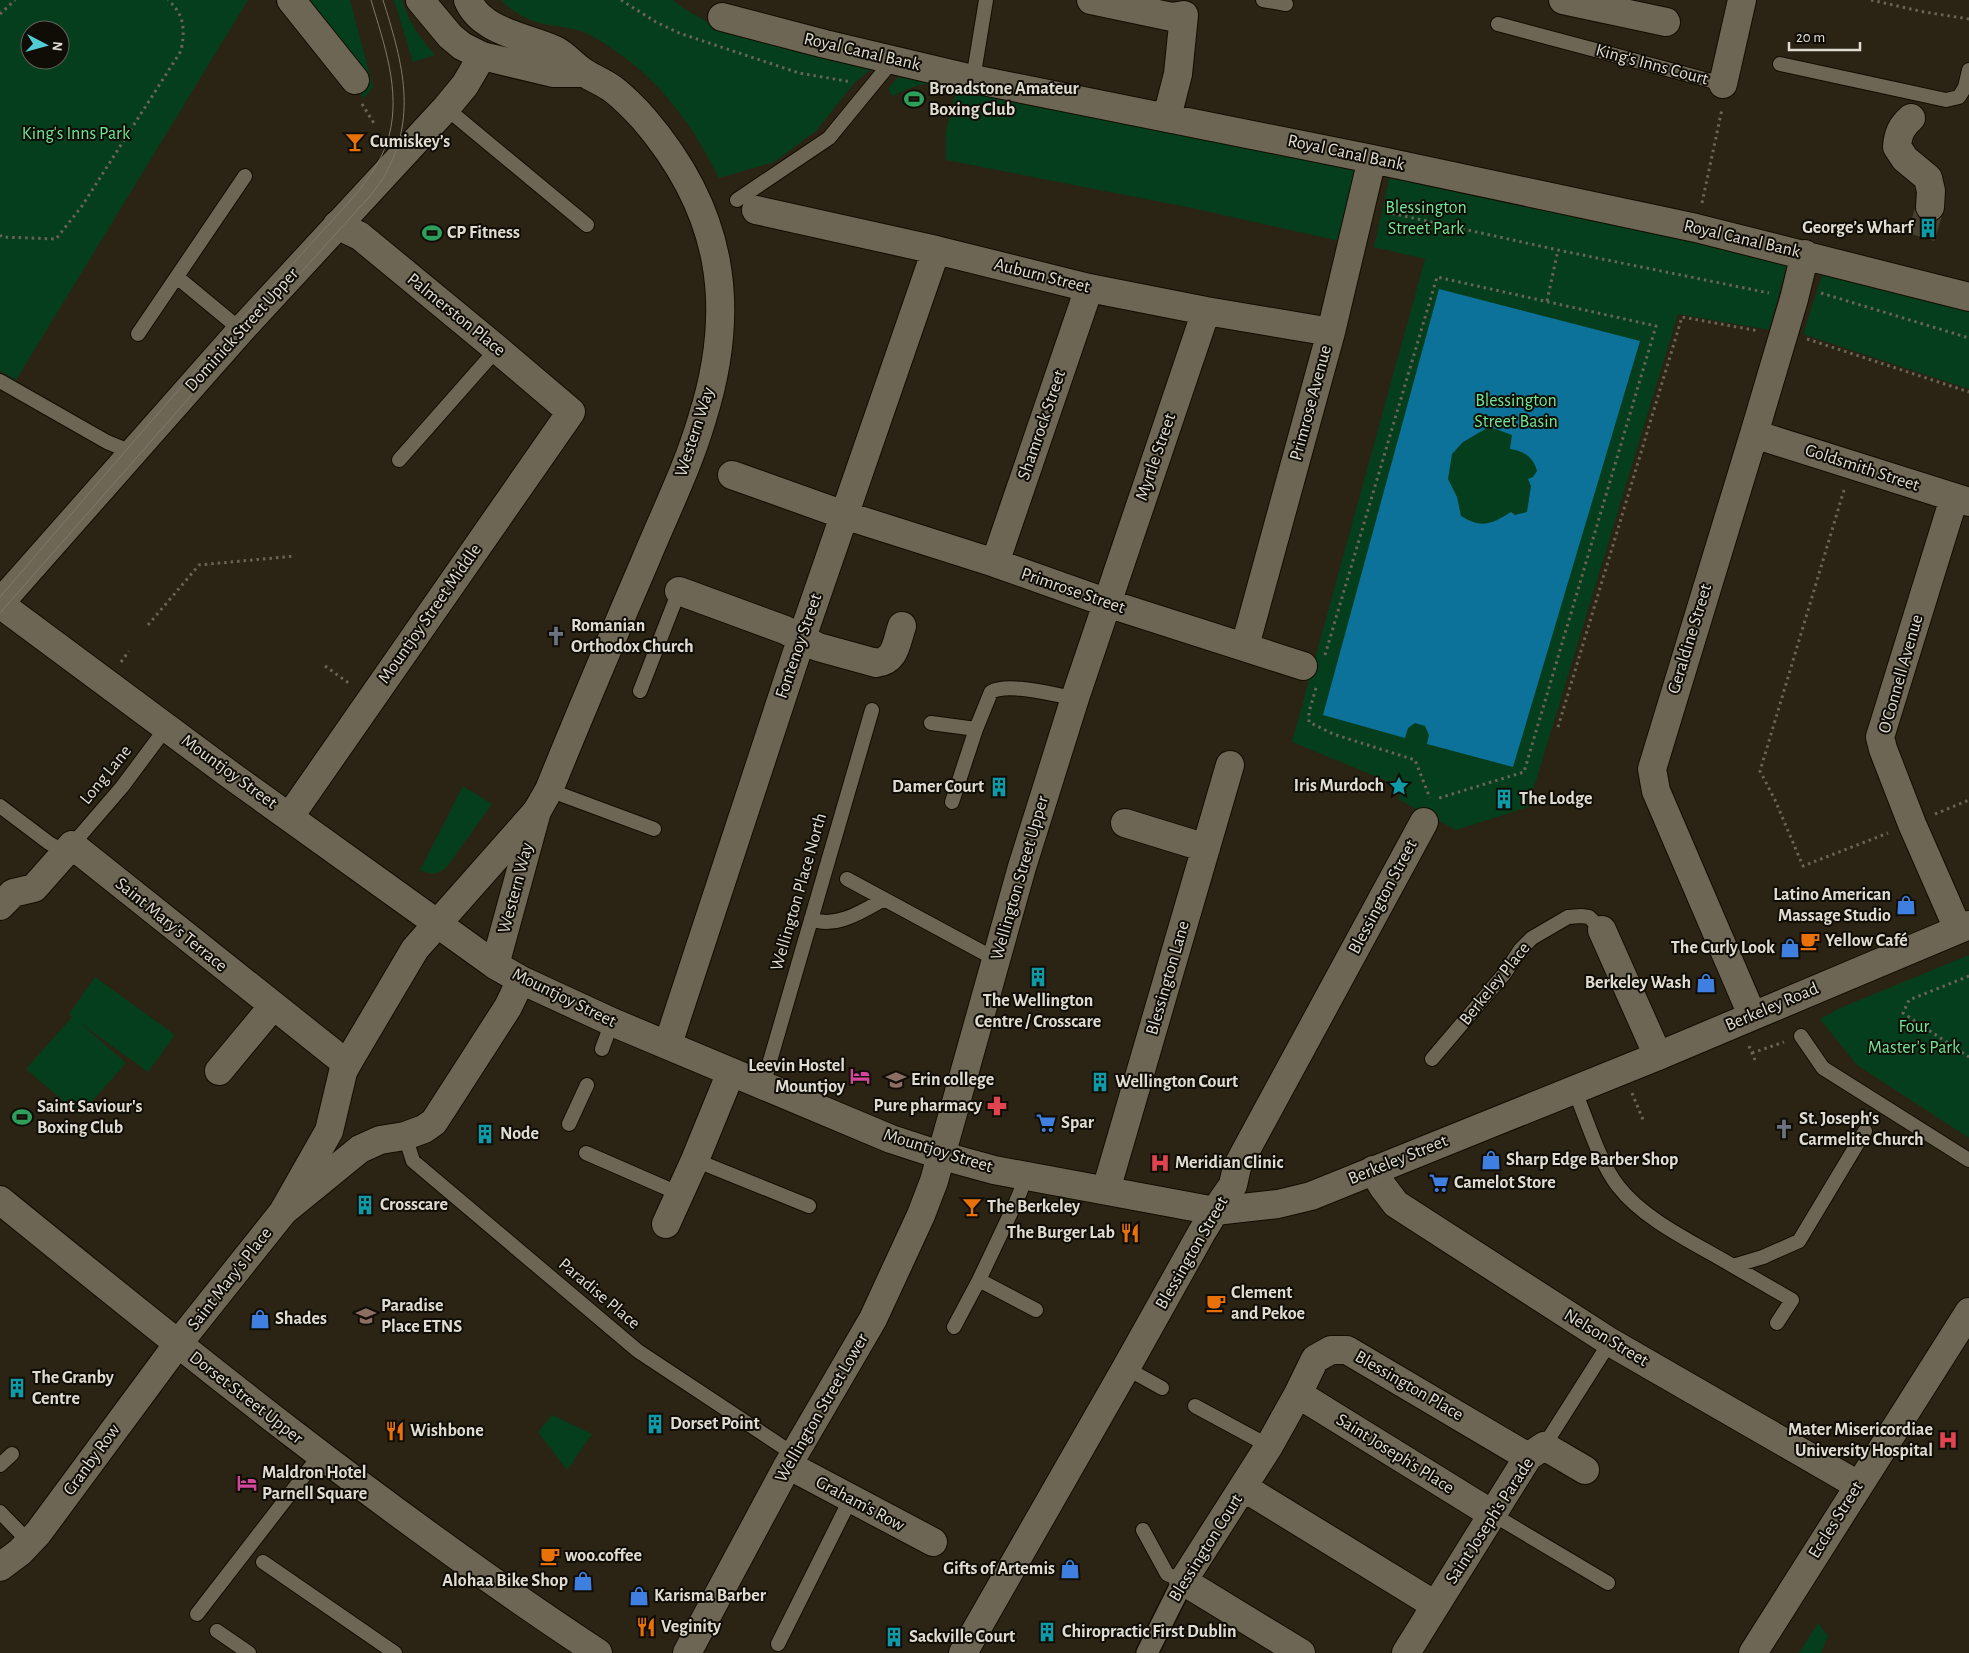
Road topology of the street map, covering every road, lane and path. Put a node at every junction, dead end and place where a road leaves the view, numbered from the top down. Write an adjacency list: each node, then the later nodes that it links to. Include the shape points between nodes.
1 (15, 0): 15 (path)
2 (168, 0): 40 (path, via 178,8 185,32 181,51 82,206 56,239)
3 (291, 0): 27 (street)
4 (420, 0): 20 (street)
5 (437, 0): 20 (street)
6 (468, 0): 25 (street, Western Way, via 472,10 496,27 557,51)
7 (986, 0): 26 (lane)
8 (1092, 0): 14 (street, via 1172,17)
9 (1263, 0): 13 (lane)
10 (1563, 0): 18 (street)
11 (1742, 0): 28 (street, King's Inns Court)
12 (1871, 0): 17 (path)
13 (1286, 4)
14 (1185, 8): 30 (street, via 1178,74)
15 (0, 14)
16 (722, 17): 22 (street, Royal Canal Bank)
17 (1969, 19)
18 (1666, 22)
19 (1498, 24): 28 (lane, King's Inns Court)
20 (446, 32): 21 (street, via 462,46)
21 (482, 56): 25 (street, via 553,73); 29 (street, Dominick Street Upper, via 465,85)
22 (893, 60): 26 (street, Royal Canal Bank); 34 (lane, via 830,138 787,168)
23 (1780, 64): 24 (lane, via 1946,100 1958,97 1965,87)
24 (1969, 70)
25 (585, 73): 87 (street, Western Way, via 614,90 643,117 672,153 703,213 715,252 721,305 716,361 702,419 676,488)
26 (974, 79): 30 (street, Royal Canal Bank)
27 (355, 80)
28 (1723, 84): 39 (path, via 1725,95)
29 (446, 108): 37 (street, Dominick Street Upper); 38 (lane)
30 (1167, 116): 32 (street, Royal Canal Bank)
31 (1911, 118): 36 (street, via 1902,126 1897,147 1905,160 1928,178)
32 (1372, 158): 35 (street, Primrose Avenue); 39 (street, Royal Canal Bank)
33 (245, 176): 44 (lane)
34 (746, 205): 41 (street, Auburn Street)
35 (1361, 207): 42 (path); 51 (street, Primrose Avenue)
36 (1930, 207)
37 (337, 225): 50 (street, Dominick Street Upper); 55 (street, Palmerston Place, via 360,236)
38 (587, 225)
39 (1696, 228): 43 (street, Royal Canal Bank)
40 (0, 235)
41 (936, 250): 45 (street, Auburn Street); 65 (street, Fontenoy Street)
42 (1558, 250): 46 (path); 48 (path)
43 (1805, 254): 46 (street, Geraldine Street); 47 (street, Royal Canal Bank)
44 (177, 277): 50 (lane); 52 (lane)
45 (1089, 288): 49 (street, Auburn Street); 67 (street, Shamrock Street)
46 (1796, 292): 53 (street, Geraldine Street); 54 (path)
47 (1969, 297)
48 (1547, 301): 76 (path, via 1437,277); 76 (path, via 1656,326 1524,772 1431,801 1415,760 1333,734 1309,722)
49 (1206, 311): 51 (street, Auburn Street); 69 (street, Myrtle Street)
50 (241, 330): 60 (street, Dominick Street Upper)
51 (1331, 332): 74 (street, Primrose Avenue)
52 (138, 334)
53 (1783, 336): 57 (path, via 1809,339); 59 (street, Geraldine Street); 82 (path, via 1682,317)
54 (1969, 338)
55 (497, 349): 58 (street, Palmerston Place); 61 (lane)
56 (0, 381): 60 (lane, via 106,442)
57 (1969, 392)
58 (571, 412): 79 (street, Mountjoy Street Middle)
59 (1754, 434): 62 (street, Goldsmith Street); 109 (street, Geraldine Street, via 1652,769 1656,791)
60 (134, 453): 70 (street, Dominick Street Upper)
61 (399, 460)
62 (1852, 464): 64 (street, Goldsmith Street); 93 (path, via 1760,771 1776,800 1803,866)
63 (732, 475): 65 (street, Primrose Street)
64 (1962, 500): 93 (street, O'Connell Avenue, via 1880,737)
65 (844, 515): 67 (street, Primrose Street); 73 (street, Fontenoy Street)
66 (295, 556): 71 (path, via 199,565)
67 (995, 563): 69 (street, Primrose Street)
68 (679, 591): 73 (street); 77 (lane)
69 (1106, 602): 74 (street, Primrose Street); 78 (street, Wellington Street Upper)
70 (0, 604): 83 (street, Mountjoy Street)
71 (148, 625)
72 (902, 626): 73 (street, via 891,657 876,664 818,647)
73 (802, 638): 112 (street, Fontenoy Street)
74 (1245, 646): 76 (street, Primrose Street)
75 (325, 666): 79 (path)
76 (1314, 671)
77 (640, 692)
78 (1075, 698): 84 (lane, via 999,688 991,692); 104 (street, Wellington Street Upper)
79 (371, 699): 90 (street, Mountjoy Street Middle)
80 (872, 710): 100 (lane, Wellington Place North)
81 (931, 722): 84 (lane)
82 (1558, 727)
83 (166, 728): 90 (street, Mountjoy Street); 96 (lane, Long Lane, via 122,787)
84 (976, 729): 88 (lane)
85 (1230, 765): 95 (street, Blessington Lane)
86 (1969, 800): 93 (path)
87 (543, 801): 94 (lane); 101 (street, Western Way); 105 (street, Western Way)
88 (952, 802)
89 (0, 806): 96 (lane, via 49,843)
90 (290, 816): 101 (street, Mountjoy Street)
91 (1424, 822): 139 (street, Blessington Street, via 1244,1152 1233,1185)
92 (1125, 824): 95 (street)
93 (1912, 824): 102 (street, O'Connell Avenue)
94 (654, 829)
95 (1206, 848): 135 (street, Blessington Lane)
96 (69, 849): 99 (street, via 34,888 13,893); 108 (street, Saint Mary's Terrace)
97 (847, 879): 98 (lane)
98 (884, 899): 100 (lane, via 854,916 821,923); 104 (lane)
99 (0, 906)
100 (811, 919): 124 (lane, Wellington Place North)
101 (438, 922): 105 (street, Mountjoy Street); 120 (street, Western Way, via 415,949)
102 (1963, 927): 109 (street, Berkeley Road)
103 (1602, 930): 116 (street, Berkeley Place); 118 (lane, Berkeley Place, via 1589,917 1568,917 1532,938)
104 (997, 958): 130 (street, Wellington Street Upper)
105 (495, 965): 107 (street, Mountjoy Street)
106 (1969, 976): 117 (path, via 1909,1000 1903,1013)
107 (521, 980): 110 (street, Mountjoy Street); 128 (street, via 434,1122)
108 (273, 1006): 120 (street, Saint Mary's Terrace); 121 (street)
109 (1752, 1015): 116 (street, Berkeley Road)
110 (612, 1022): 112 (street, Mountjoy Street); 114 (lane)
111 (1801, 1036): 115 (path); 132 (lane, via 1823,1068)
112 (668, 1044): 122 (street, Mountjoy Street)
113 (1749, 1046): 115 (path)
114 (602, 1049)
115 (1752, 1053): 119 (path)
116 (1658, 1056): 125 (street, Berkeley Road)
117 (1969, 1056)
118 (1432, 1059)
119 (1754, 1060)
120 (347, 1064): 140 (street, Western Way, via 329,1131)
121 (219, 1072)
122 (731, 1072): 124 (street, Mountjoy Street); 131 (street)
123 (587, 1085): 126 (lane)
124 (762, 1085): 130 (street, Mountjoy Street)
125 (1574, 1089): 133 (street, Berkeley Street); 142 (lane, via 1607,1170 1618,1186 1646,1214)
126 (569, 1124)
127 (1865, 1131): 142 (lane, via 1799,1241)
128 (405, 1136): 140 (street, via 380,1140 360,1149); 158 (lane, Paradise Place, via 413,1161 638,1351)
129 (586, 1153): 136 (lane)
130 (942, 1156): 134 (street, Mountjoy Street); 158 (street, Wellington Street Lower, via 921,1215 873,1320)
131 (695, 1160): 136 (street); 138 (lane)
132 (1969, 1160)
133 (1373, 1170): 139 (street, Berkeley Street, via 1296,1201); 148 (street, Nelson Street, via 1396,1204)
134 (1024, 1175): 135 (street, Mountjoy Street); 143 (lane, via 1016,1202)
135 (1106, 1190): 139 (street, Mountjoy Street)
136 (680, 1194): 141 (street)
137 (0, 1200): 149 (street, Dorset Street Upper)
138 (809, 1206)
139 (1216, 1211): 150 (street, Blessington Street)
140 (282, 1212): 149 (street, Saint Mary's Place)
141 (666, 1224)
142 (1733, 1266): 146 (lane, via 1792,1300)
143 (979, 1280): 144 (lane); 147 (lane)
144 (1036, 1310)
145 (1969, 1312): 161 (street, Eccles Street)
146 (1777, 1323)
147 (954, 1327)
148 (1610, 1342): 155 (lane, Saint Joseph's Parade); 161 (street, Nelson Street)
149 (178, 1345): 157 (street, Dorset Street Upper); 168 (street, Granby Row)
150 (1126, 1368): 151 (lane); 182 (street, Blessington Street)
151 (1162, 1388)
152 (1298, 1394): 154 (street, Blessington Place); 155 (street, Blessington Place, via 1315,1359 1331,1350 1347,1350); 165 (street, Saint Joseph's Place)
153 (1195, 1406): 154 (lane)
154 (1270, 1446): 162 (street, Blessington Court)
155 (1536, 1451): 160 (street, Blessington Place); 165 (street, Saint Joseph's Parade)
156 (12, 1454): 159 (lane)
157 (320, 1455): 174 (lane); 177 (street, Dorset Street Upper)
158 (792, 1460): 163 (street, Graham's Row); 181 (street, Wellington Street Lower)
159 (0, 1465)
160 (1585, 1470)
161 (1858, 1485): 185 (street, Eccles Street)
162 (1243, 1487): 171 (street, Blessington Court); 173 (street)
163 (851, 1498): 167 (street, Graham's Row); 176 (lane)
164 (0, 1512): 168 (lane)
165 (1492, 1514): 172 (lane); 173 (street, Saint Joseph's Parade)
166 (1143, 1530): 171 (lane, via 1167,1574)
167 (932, 1542)
168 (30, 1543): 170 (street, Granby Row)
169 (264, 1562): 180 (lane)
170 (0, 1567)
171 (1183, 1580): 183 (street, Blessington Court); 184 (street)
172 (1608, 1583)
173 (1435, 1605): 178 (street, Saint Joseph's Parade)
174 (197, 1614)
175 (217, 1631): 179 (lane)
176 (778, 1644)
177 (586, 1650)
178 (1415, 1650)
179 (248, 1653)
180 (395, 1653)
181 (687, 1653)
182 (963, 1653)
183 (1147, 1653)
184 (1301, 1653)
185 (1753, 1653)

